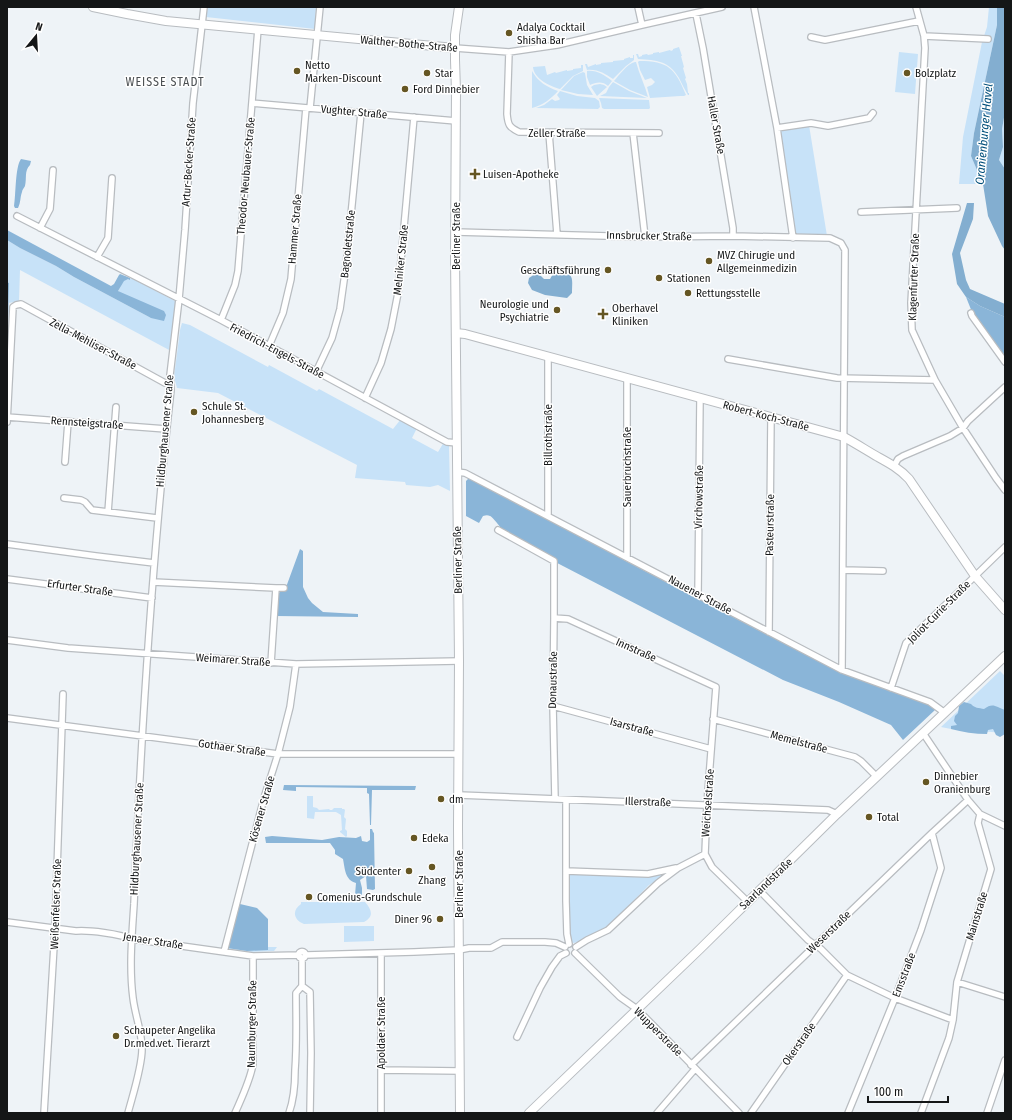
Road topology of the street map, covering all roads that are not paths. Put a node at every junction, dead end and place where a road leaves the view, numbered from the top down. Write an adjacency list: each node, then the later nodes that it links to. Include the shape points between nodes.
1 (93, 7): 11 (street, Walther-Bothe-Straße, via 151,19)
2 (204, 7): 11 (street, Artur-Becker-Straße)
3 (320, 7): 14 (street, Hammer Straße)
4 (459, 7): 18 (street, Berliner Straße)
5 (638, 7): 12 (street)
6 (722, 7): 9 (street, Walther-Bothe-Straße)
7 (754, 7): 26 (street)
8 (916, 7): 10 (street, Klagenfurter Straße)
9 (696, 14): 12 (street, Walther-Bothe-Straße); 39 (street, Haller Straße)
10 (919, 20): 15 (street, Klagenfurter Straße); 16 (street, via 825,40)
11 (202, 24): 13 (street, Walther-Bothe-Straße); 43 (street, Artur-Becker-Straße, via 193,103)
12 (642, 24): 19 (street, Walther-Bothe-Straße, via 557,45)
13 (258, 29): 14 (street, Walther-Bothe-Straße); 20 (street, Theodor-Neubauer-Straße)
14 (318, 35): 18 (street, Walther-Bothe-Straße); 21 (street, Hammer Straße)
15 (924, 36): 17 (street); 33 (street, Klagenfurter Straße, via 925,65)
16 (811, 37)
17 (988, 39)
18 (455, 48): 19 (street, Walther-Bothe-Straße); 25 (street, Berliner Straße)
19 (509, 52): 27 (street, Zeller Straße, via 507,114 511,128 519,132)
20 (252, 103): 21 (street, Vughter Straße); 45 (street, Theodor-Neubauer-Straße, via 238,271 235,286)
21 (308, 108): 22 (street, Vughter Straße); 47 (street, Hammer Straße, via 291,279 283,313)
22 (361, 113): 24 (street, Vughter Straße); 51 (street, Bagnoletstraße, via 340,309 332,338)
23 (873, 113): 26 (street, via 868,118 828,126 810,123)
24 (414, 117): 25 (street, Vughter Straße); 57 (street, Melniker Straße, via 398,293 381,364)
25 (456, 121): 37 (street, Berliner Straße)
26 (777, 128): 41 (street)
27 (550, 133): 28 (street, Zeller Straße); 38 (street)
28 (633, 133): 29 (street, Zeller Straße); 40 (street)
29 (659, 133)
30 (53, 170): 36 (street, via 50,209)
31 (112, 178): 42 (street, via 108,238)
32 (957, 208): 33 (street)
33 (916, 210): 34 (street); 54 (street, Klagenfurter Straße, via 912,330)
34 (861, 212)
35 (17, 216): 36 (street, Friedrich-Engels-Straße)
36 (40, 228): 42 (street, Friedrich-Engels-Straße)
37 (456, 232): 38 (street, Innsbrucker Straße); 46 (street, Berliner Straße)
38 (557, 234): 40 (street, Innsbrucker Straße)
39 (733, 236): 40 (street, Innsbrucker Straße); 41 (street, Innsbrucker Straße)
40 (645, 237)
41 (793, 238): 53 (street, Innsbrucker Straße, via 830,238 841,243 846,250)
42 (97, 257): 43 (street, Friedrich-Engels-Straße)
43 (179, 299): 45 (street, Friedrich-Engels-Straße); 55 (street, Hildburghausener Straße)
44 (970, 313): 50 (street)
45 (221, 320): 47 (street, Friedrich-Engels-Straße)
46 (456, 333): 48 (street, Robert-Koch-Straße); 68 (street, Berliner Straße)
47 (269, 346): 51 (street, Friedrich-Engels-Straße)
48 (548, 356): 52 (street, Robert-Koch-Straße); 75 (street, Billrothstraße)
49 (728, 359): 53 (street)
50 (1005, 362)
51 (316, 372): 57 (street, Friedrich-Engels-Straße)
52 (627, 378): 58 (street, Robert-Koch-Straße); 80 (street, Sauerbruchstraße)
53 (844, 379): 54 (street); 67 (street)
54 (934, 380): 65 (street, Klagenfurter Straße)
55 (170, 383): 60 (street, Zella-Mehliser-Straße, via 21,304 16,305 13,307); 66 (street, Hildburghausener Straße)
56 (1005, 387): 65 (street)
57 (365, 398): 68 (street, Friedrich-Engels-Straße, via 447,442)
58 (700, 398): 61 (street, Robert-Koch-Straße); 89 (street, Virchowstraße)
59 (116, 407): 64 (street)
60 (7, 417): 62 (street); 63 (street, Rennsteigstraße)
61 (771, 417): 67 (street, Robert-Koch-Straße); 93 (street, Pasteurstraße)
62 (7, 422)
63 (68, 422): 64 (street, Rennsteigstraße); 69 (street)
64 (114, 425): 66 (street, Rennsteigstraße); 74 (street)
65 (963, 428): 70 (street, via 903,456); 72 (street, Klagenfurter Straße)
66 (166, 429): 76 (street, Hildburghausener Straße)
67 (844, 438): 70 (street, Robert-Koch-Straße); 82 (street)
68 (457, 443): 71 (street, Berliner Straße)
69 (65, 462)
70 (894, 466): 84 (street, Robert-Koch-Straße, via 909,479)
71 (457, 472): 75 (street, Nauener Straße, via 466,473); 97 (street, Berliner Straße)
72 (1005, 490)
73 (64, 498): 74 (street, via 81,500 92,510)
74 (108, 512): 76 (street)
75 (548, 515): 80 (street, Nauener Straße)
76 (157, 518): 81 (street, Hildburghausener Straße)
77 (498, 530): 92 (street, Donaustraße, via 554,561)
78 (7, 544): 81 (street)
79 (1005, 547): 84 (street, Joliot-Curie-Straße)
80 (626, 557): 89 (street, Nauener Straße)
81 (154, 563): 86 (street, Hildburghausener Straße)
82 (843, 570): 83 (street); 100 (street)
83 (883, 571)
84 (975, 576): 91 (street, Robert-Koch-Straße); 102 (street, Joliot-Curie-Straße, via 906,643)
85 (7, 579): 90 (street, Erfurter Straße)
86 (153, 582): 87 (street); 90 (street, Hildburghausener Straße)
87 (276, 588): 88 (street); 98 (street)
88 (284, 588)
89 (698, 595): 93 (street, Nauener Straße)
90 (152, 598): 95 (street, Hildburghausener Straße)
91 (1005, 610)
92 (554, 618): 101 (street, Innstraße, via 568,619); 104 (street, Donaustraße)
93 (769, 632): 100 (street, Nauener Straße)
94 (7, 640): 95 (street, Weimarer Straße)
95 (147, 654): 98 (street, Weimarer Straße); 110 (street, Hildburghausener Straße)
96 (1005, 656): 105 (street, Saarlandstraße)
97 (459, 661): 99 (street, Weimarer Straße); 113 (street, Berliner Straße)
98 (271, 663): 99 (street, Weimarer Straße)
99 (296, 664): 112 (street, Kösener Straße, via 290,707)
100 (842, 670): 102 (street, Nauener Straße)
101 (716, 687): 107 (street, Weichselstraße)
102 (891, 688): 105 (street, Nauener Straße, via 930,702)
103 (63, 694): 108 (street, Weißenfelser Straße)
104 (553, 706): 111 (street, Isarstraße); 116 (street, Donaustraße)
105 (944, 713): 109 (street, Saarlandstraße)
106 (7, 718): 108 (street, Gothaer Straße)
107 (713, 719): 111 (street, Weichselstraße); 114 (street, Memelstraße, via 855,757)
108 (62, 726): 110 (street, Gothaer Straße); 130 (street, Weißenfelser Straße)
109 (923, 733): 114 (street, Saarlandstraße); 118 (street)
110 (143, 736): 112 (street, Gothaer Straße); 131 (street, Hildburghausener Straße)
111 (711, 749): 119 (street, Weichselstraße)
112 (278, 754): 113 (street, Gothaer Straße); 136 (street, Kösener Straße)
113 (459, 754): 115 (street, Berliner Straße)
114 (877, 777): 120 (street, Saarlandstraße)
115 (459, 795): 116 (street, Illerstraße); 135 (street, Berliner Straße)
116 (555, 799): 117 (street, Illerstraße)
117 (566, 800): 119 (street, Illerstraße); 126 (street)
118 (968, 800): 121 (street); 123 (street, Weserstraße)
119 (707, 804): 120 (street, Illerstraße, via 828,810); 124 (street, Weichselstraße)
120 (837, 814): 127 (street, Saarlandstraße)
121 (980, 814): 122 (street); 142 (street, Mainstraße, via 978,823 991,869)
122 (1005, 826)
123 (932, 833): 133 (street, Weserstraße); 145 (street, Emsstraße, via 940,868 921,930)
124 (705, 854): 125 (street); 128 (street, via 712,867)
125 (678, 868): 126 (street, via 648,874); 132 (street, via 658,883 608,930)
126 (566, 871): 134 (street)
127 (760, 891): 128 (street, Saarlandstraße); 133 (street)
128 (748, 902): 146 (street, Saarlandstraße)
129 (7, 922): 130 (street, Jenaer Straße)
130 (55, 929): 131 (street, Jenaer Straße, via 125,936); 153 (street, Weißenfelser Straße)
131 (132, 939): 136 (street, Jenaer Straße); 154 (street, Hildburghausener Straße, via 133,1000 142,1049)
132 (576, 946): 134 (street, via 573,944); 138 (street)
133 (815, 946): 141 (street); 150 (street, Weserstraße)
134 (567, 948): 135 (street, via 556,943 502,942 491,948); 138 (street, via 571,955); 148 (street, via 540,988)
135 (459, 950): 137 (street, Jenaer Straße); 152 (street, Berliner Straße)
136 (224, 952): 139 (street, Jenaer Straße)
137 (381, 953): 140 (street, Jenaer Straße); 151 (street, Apoldaer Straße)
138 (575, 953): 146 (street, Wupperstraße)
139 (253, 956): 140 (street, Jenaer Straße); 155 (street, Naumburger Straße, via 253,1064 247,1086)
140 (302, 956): 143 (street)
141 (847, 975): 145 (street); 163 (street, Okerstraße)
142 (957, 982): 144 (street); 147 (street, Mainstraße)
143 (302, 986): 156 (street, via 296,993 297,1048 294,1094); 157 (street, via 310,992)
144 (1005, 997)
145 (895, 998): 147 (street); 164 (street, Emsstraße)
146 (637, 1010): 150 (street, Wupperstraße); 160 (street, Saarlandstraße)
147 (953, 1020): 165 (street, Mainstraße, via 949,1038)
148 (518, 1037)
149 (1005, 1060): 166 (street)
150 (693, 1067): 161 (street, Weserstraße); 162 (street, Wupperstraße)
151 (381, 1070): 152 (street); 158 (street, Apoldaer Straße)
152 (460, 1071): 159 (street, Berliner Straße)
153 (44, 1113)
154 (128, 1113)
155 (234, 1113)
156 (289, 1113)
157 (310, 1113)
158 (381, 1113)
159 (460, 1113)
160 (529, 1113)
161 (657, 1113)
162 (739, 1113)
163 (751, 1113)
164 (848, 1113)
165 (921, 1113)
166 (987, 1113)

